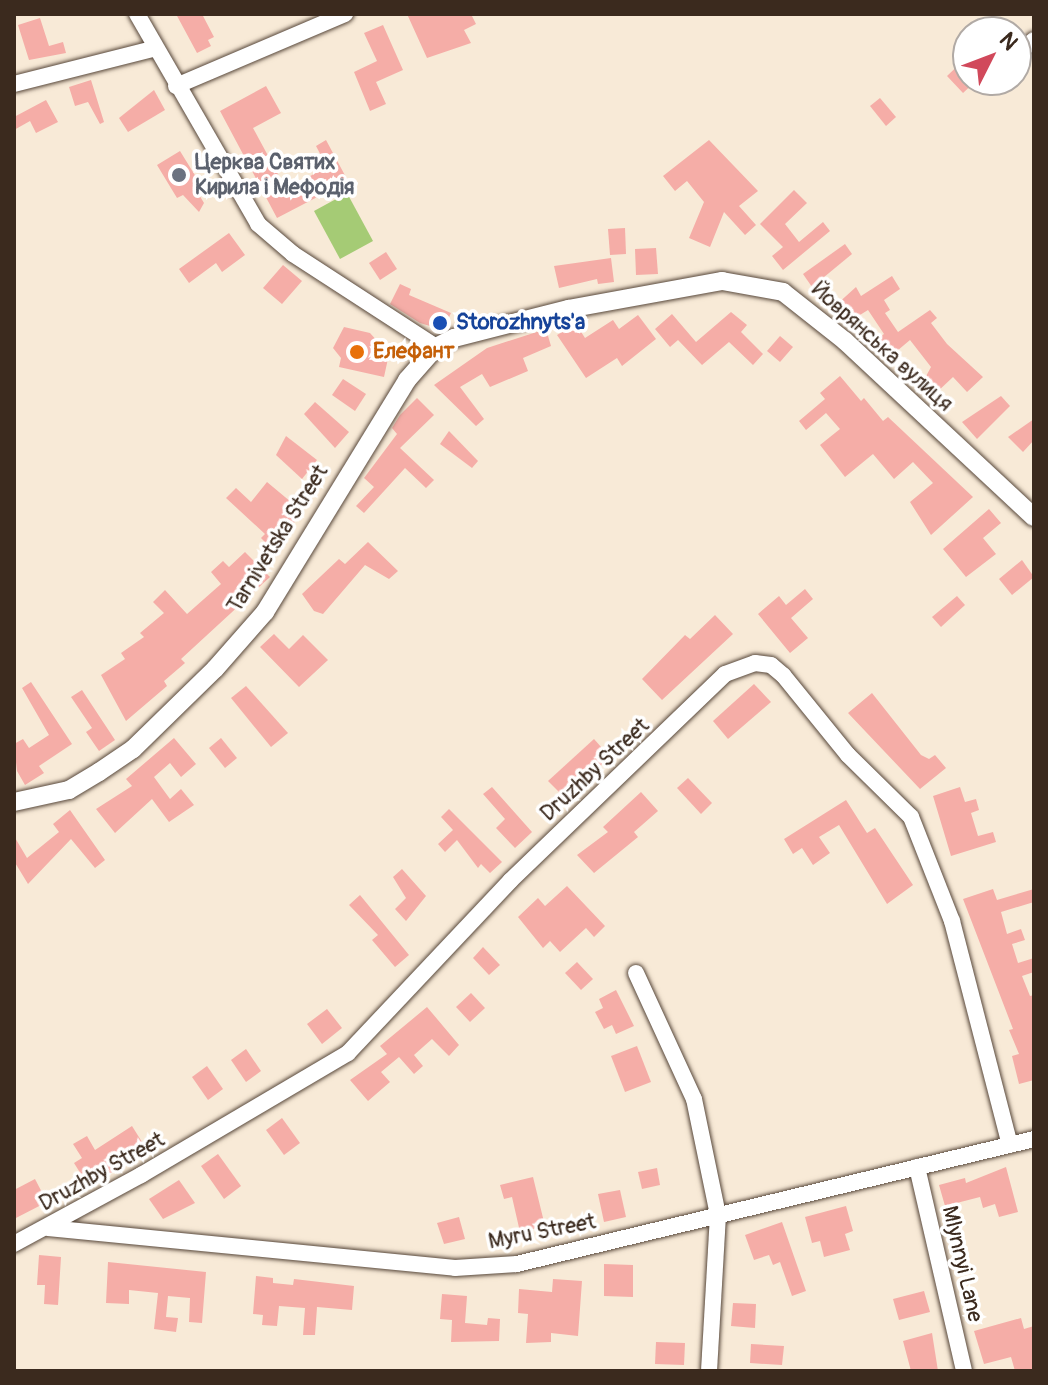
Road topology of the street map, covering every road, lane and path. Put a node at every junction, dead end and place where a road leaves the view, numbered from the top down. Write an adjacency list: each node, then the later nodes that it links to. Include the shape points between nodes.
1 (137, 14): 3 (street)
2 (345, 14): 5 (street)
3 (156, 48): 4 (street); 5 (street)
4 (14, 84)
5 (176, 86): 6 (street, via 258,224 293,254)
6 (436, 347): 7 (street, Йоврянська вулиця, via 555,312 677,288 722,281 772,288 822,322); 8 (street, Tarnivetska Street, via 381,419 265,612 215,669 133,749 99,772 69,790)
7 (1034, 517)
8 (14, 802)
9 (636, 973): 13 (street, via 694,1099)
10 (1034, 1139): 11 (street, Myru Street)
11 (1010, 1145): 12 (street, Myru Street); 14 (street, Druzhby Street, via 952,921 911,817 848,755 783,675 771,665 755,663 725,674 510,881 348,1053)
12 (917, 1167): 13 (street, Myru Street); 17 (street, Mlynnyi Lane)
13 (718, 1215): 14 (street, Myru Street, via 517,1264 455,1268); 16 (street)
14 (48, 1228): 15 (street, Druzhby Street)
15 (14, 1244)
16 (709, 1371)
17 (964, 1371)

